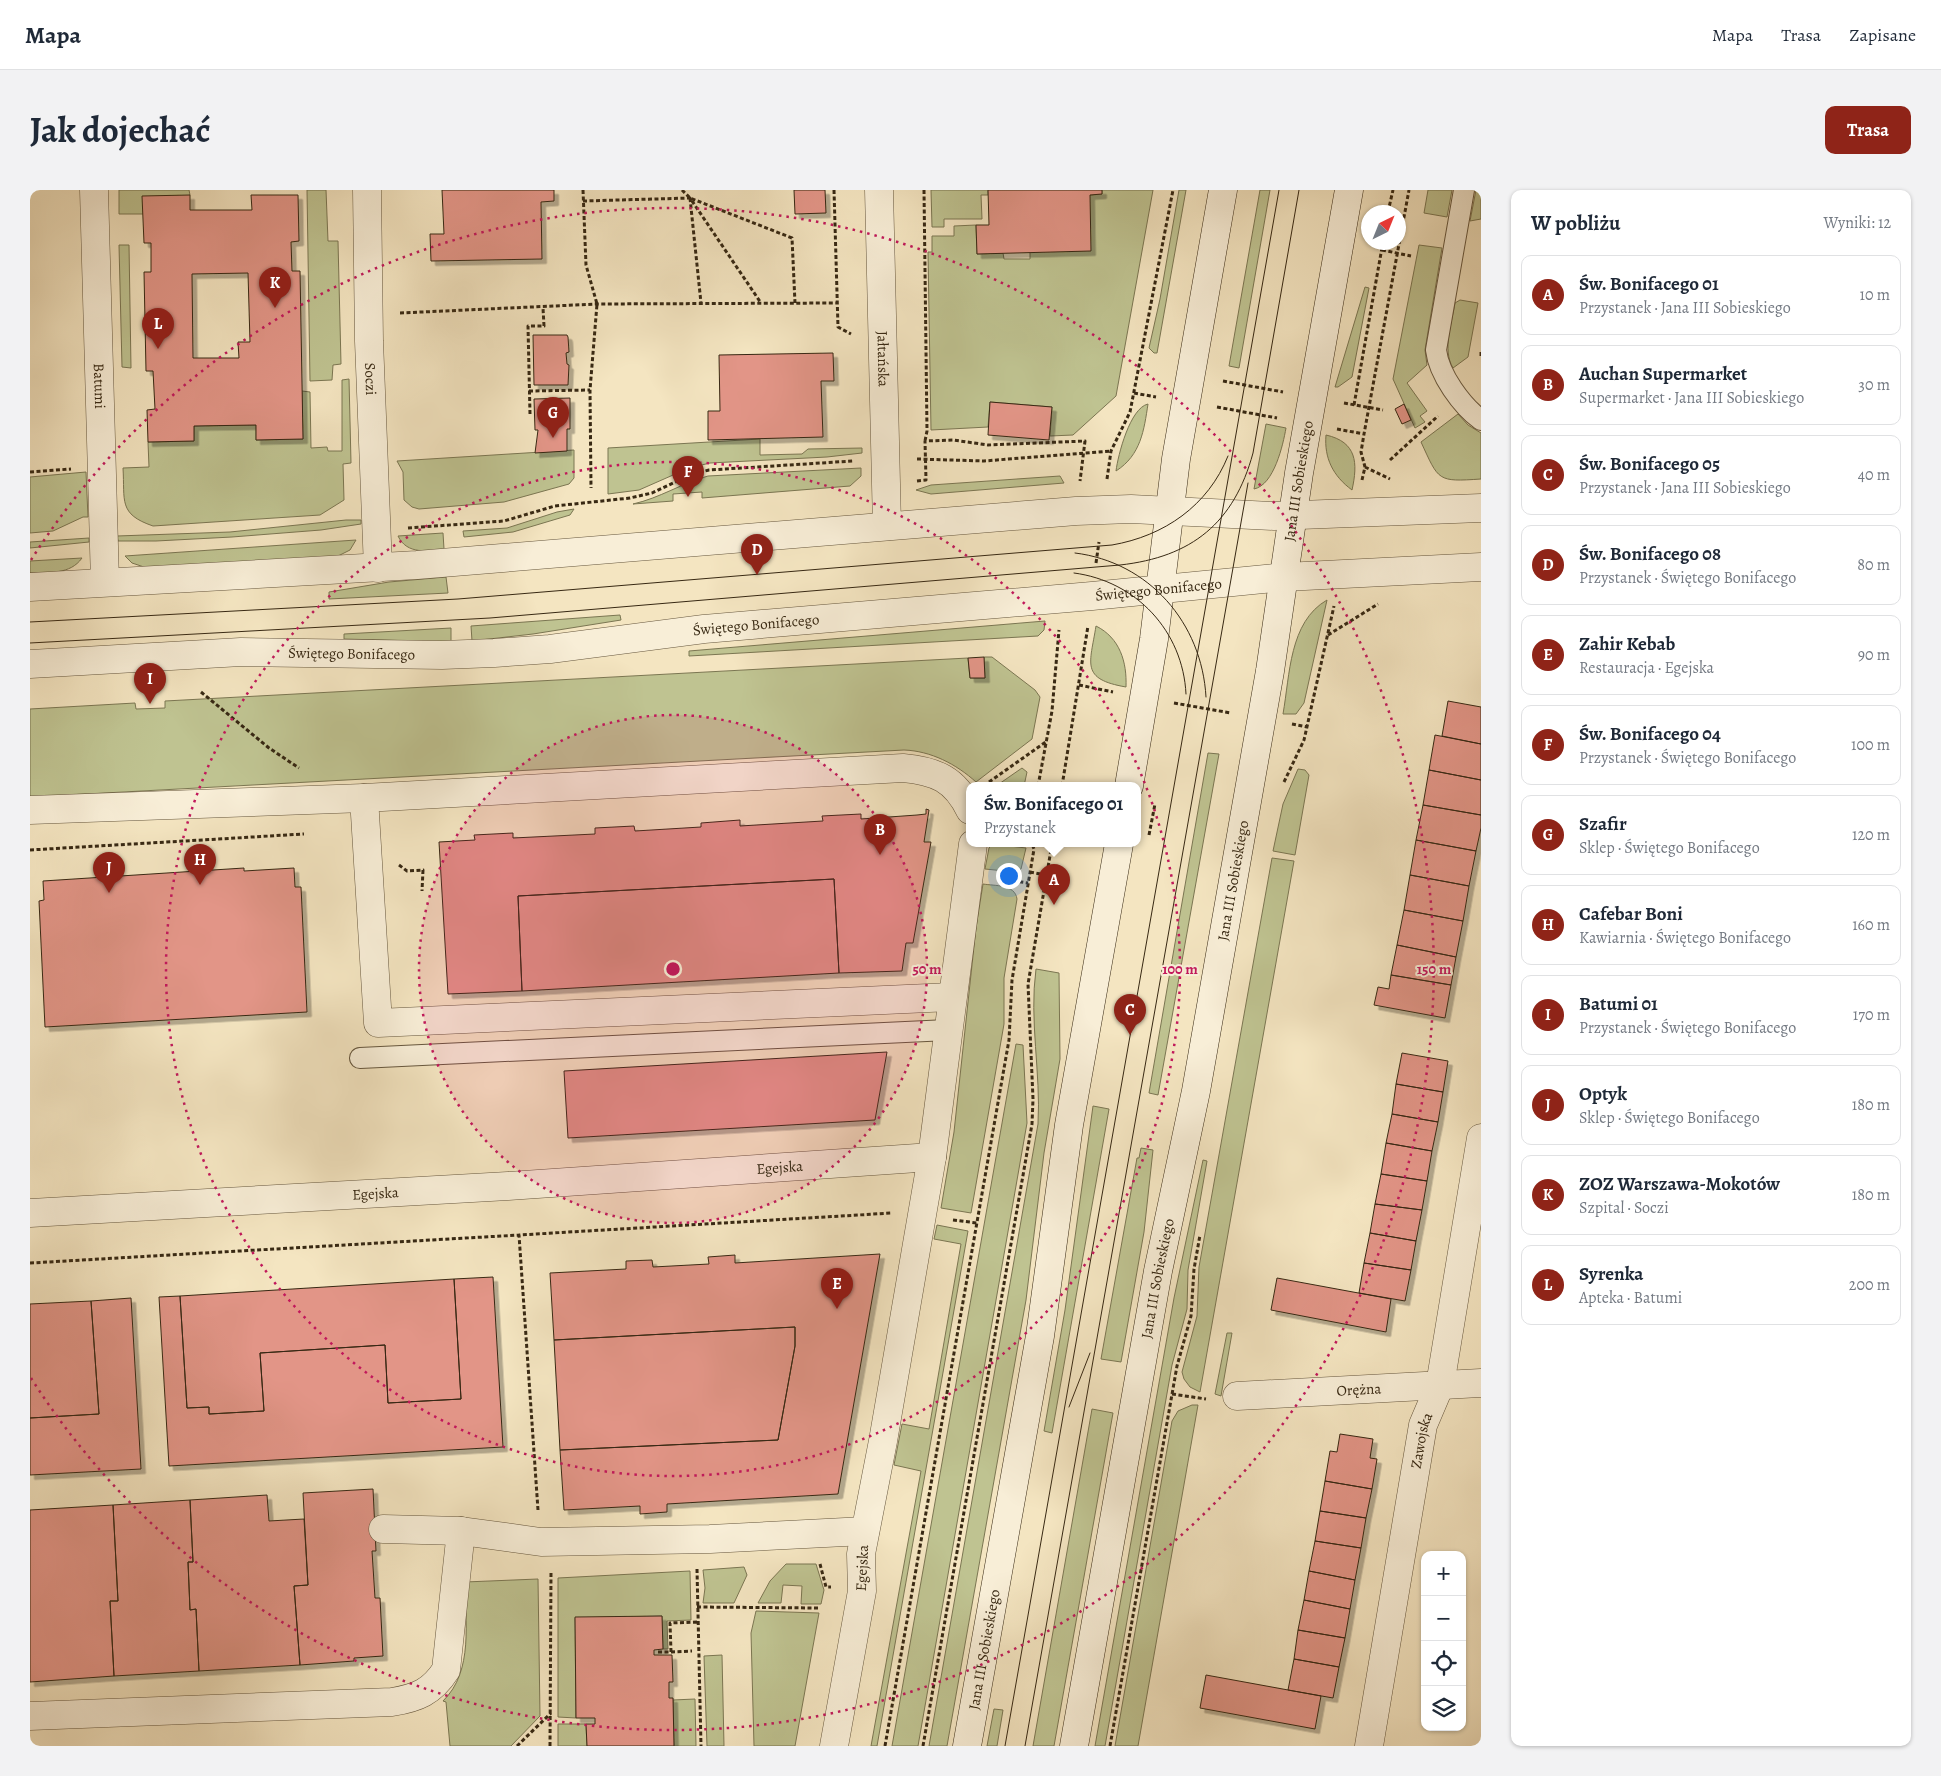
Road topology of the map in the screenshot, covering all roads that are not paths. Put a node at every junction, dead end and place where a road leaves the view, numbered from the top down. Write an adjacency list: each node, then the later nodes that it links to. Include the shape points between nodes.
1 (94, 190): 15 (street, Batumi)
2 (367, 190): 13 (street, Soczi)
3 (879, 190): 11 (street, Jałtańska)
4 (1223, 190): 9 (street)
5 (1348, 190): 10 (street, Jana III Sobieskiego)
6 (1464, 190): 7 (lane, via 1436,350 1444,373 1472,413)
7 (1481, 420)
8 (1481, 508): 10 (street)
9 (1169, 510): 10 (street); 11 (street, via 1076,511); 17 (street)
10 (1293, 516): 14 (street, Jana III Sobieskiego)
11 (886, 526): 13 (street)
12 (1481, 567): 14 (street, Świętego Bonifacego)
13 (378, 568): 15 (street)
14 (1285, 577): 17 (street, Świętego Bonifacego); 40 (street, Jana III Sobieskiego, via 1196,1091 1158,1271)
15 (105, 582): 16 (street)
16 (30, 587)
17 (1161, 590): 18 (street, Świętego Bonifacego, via 704,628 550,649 494,653 250,652); 19 (street)
18 (30, 664)
19 (1130, 782)
20 (364, 798): 21 (street, via 903,768 926,770 948,781); 22 (street); 25 (street, via 378,1023)
21 (966, 800)
22 (30, 810)
23 (973, 847): 25 (street)
24 (1118, 847): 39 (street, Jana III Sobieskiego, via 1065,1150 1040,1336)
25 (951, 997): 26 (street)
26 (948, 1030): 27 (lane); 29 (street)
27 (360, 1058)
28 (1481, 1138): 32 (street, Zawojska)
29 (932, 1157): 30 (street, Egejska, via 508,1186); 36 (street, Egejska)
30 (30, 1213)
31 (1481, 1383): 32 (street, Orężna)
32 (1440, 1385): 33 (street, Orężna); 41 (street, Zawojska, via 1422,1424)
33 (1237, 1396)
34 (383, 1529): 35 (street)
35 (461, 1531): 36 (street, via 542,1542 710,1539); 37 (street, via 446,1670 433,1687 413,1699)
36 (865, 1531): 38 (street, Egejska, via 861,1554 862,1591)
37 (30, 1716)
38 (834, 1746)
39 (967, 1746)
40 (1074, 1746)
41 (1368, 1746)

